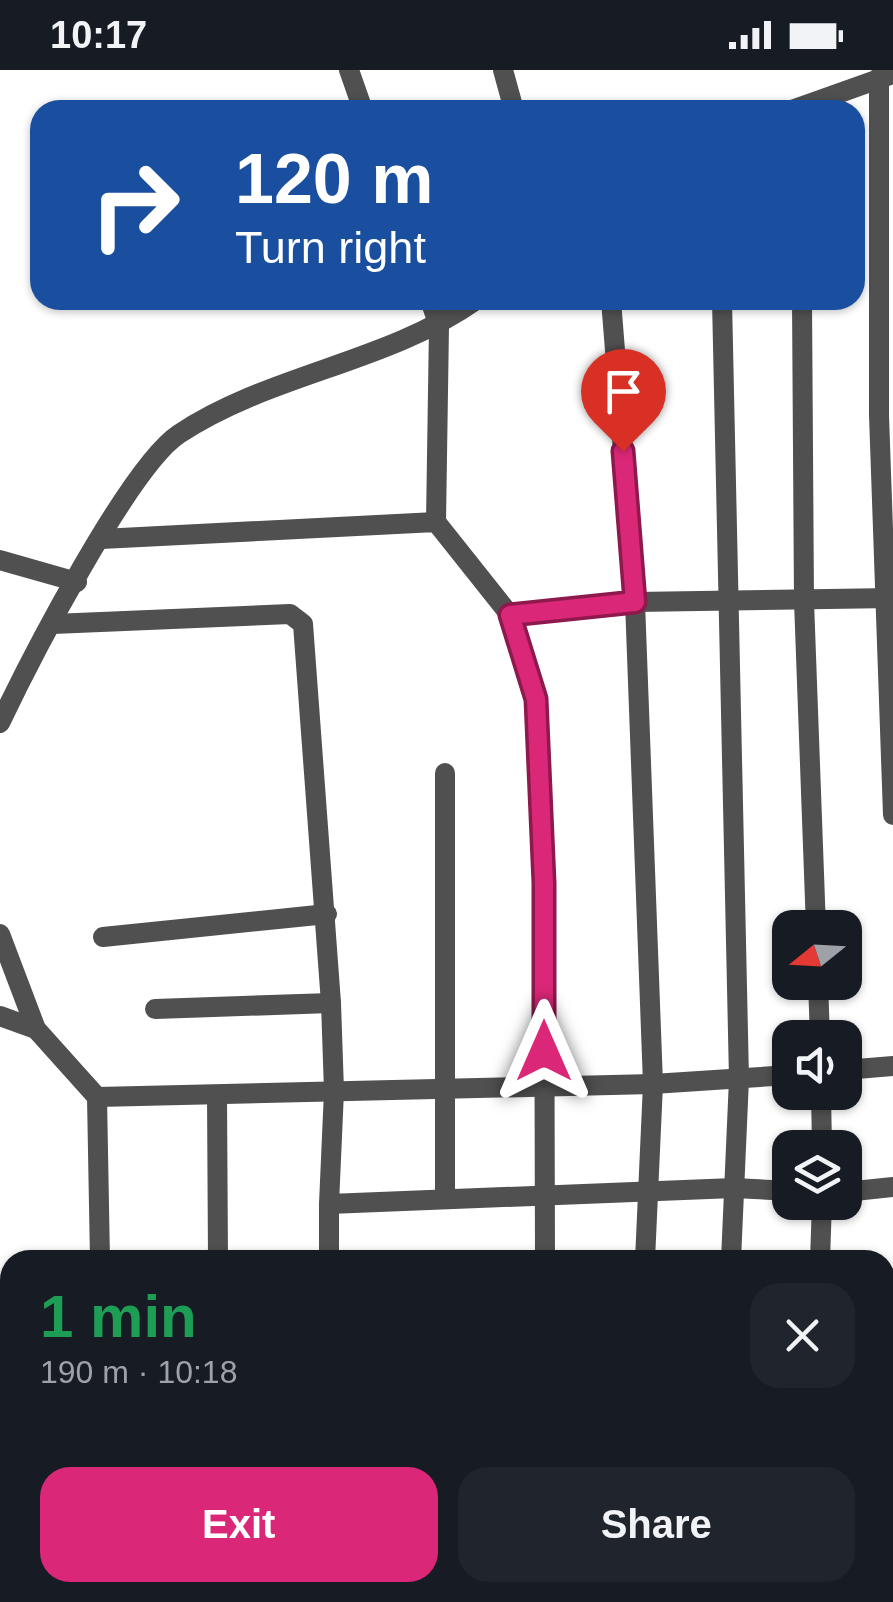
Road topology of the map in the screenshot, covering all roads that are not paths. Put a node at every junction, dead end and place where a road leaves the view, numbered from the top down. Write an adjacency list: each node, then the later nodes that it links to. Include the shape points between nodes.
1 (349, 70): 4 (street)
2 (503, 70): 5 (street)
3 (886, 76): 6 (street); 17 (street, via 879,415)
4 (360, 100)
5 (511, 100)
6 (822, 100)
7 (433, 310): 12 (street)
8 (462, 310): 12 (street)
9 (612, 310): 19 (street)
10 (722, 310): 20 (street)
11 (802, 310): 18 (street)
12 (439, 326): 13 (street); 14 (street, via 177,435)
13 (436, 522): 14 (street); 21 (street)
14 (101, 540): 16 (street)
15 (0, 560): 16 (street)
16 (77, 582): 22 (street)
17 (889, 598): 18 (street); 25 (street)
18 (804, 601): 20 (street); 26 (street)
19 (635, 602): 20 (street); 21 (street); 38 (street)
20 (728, 602): 37 (street)
21 (510, 615): 39 (street, via 536,699)
22 (53, 624): 23 (street); 27 (street, via 290,614 303,624)
23 (0, 723)
24 (445, 773): 40 (street)
25 (893, 815)
26 (815, 910)
27 (327, 914): 29 (street); 30 (street)
28 (0, 934): 33 (street)
29 (103, 936)
30 (332, 1003): 31 (street); 41 (street)
31 (155, 1008)
32 (0, 1016): 33 (street)
33 (36, 1029): 43 (street)
34 (893, 1066): 35 (street)
35 (862, 1069)
36 (772, 1076): 37 (street)
37 (739, 1079): 38 (street); 44 (street)
38 (653, 1084): 39 (street); 48 (street)
39 (544, 1085): 40 (street); 49 (street)
40 (445, 1088): 41 (street); 50 (street)
41 (334, 1091): 42 (street); 51 (street)
42 (217, 1095): 43 (street); 54 (street)
43 (97, 1097): 53 (street)
44 (734, 1188): 46 (street); 48 (street); 58 (street)
45 (893, 1188): 47 (street)
46 (772, 1191)
47 (862, 1191)
48 (646, 1193): 49 (street); 57 (street)
49 (545, 1196): 50 (street); 56 (street)
50 (445, 1199): 51 (street)
51 (329, 1204): 55 (street)
52 (821, 1220): 59 (street)
53 (100, 1250)
54 (218, 1250)
55 (329, 1250)
56 (546, 1250)
57 (645, 1250)
58 (731, 1250)
59 (820, 1250)

